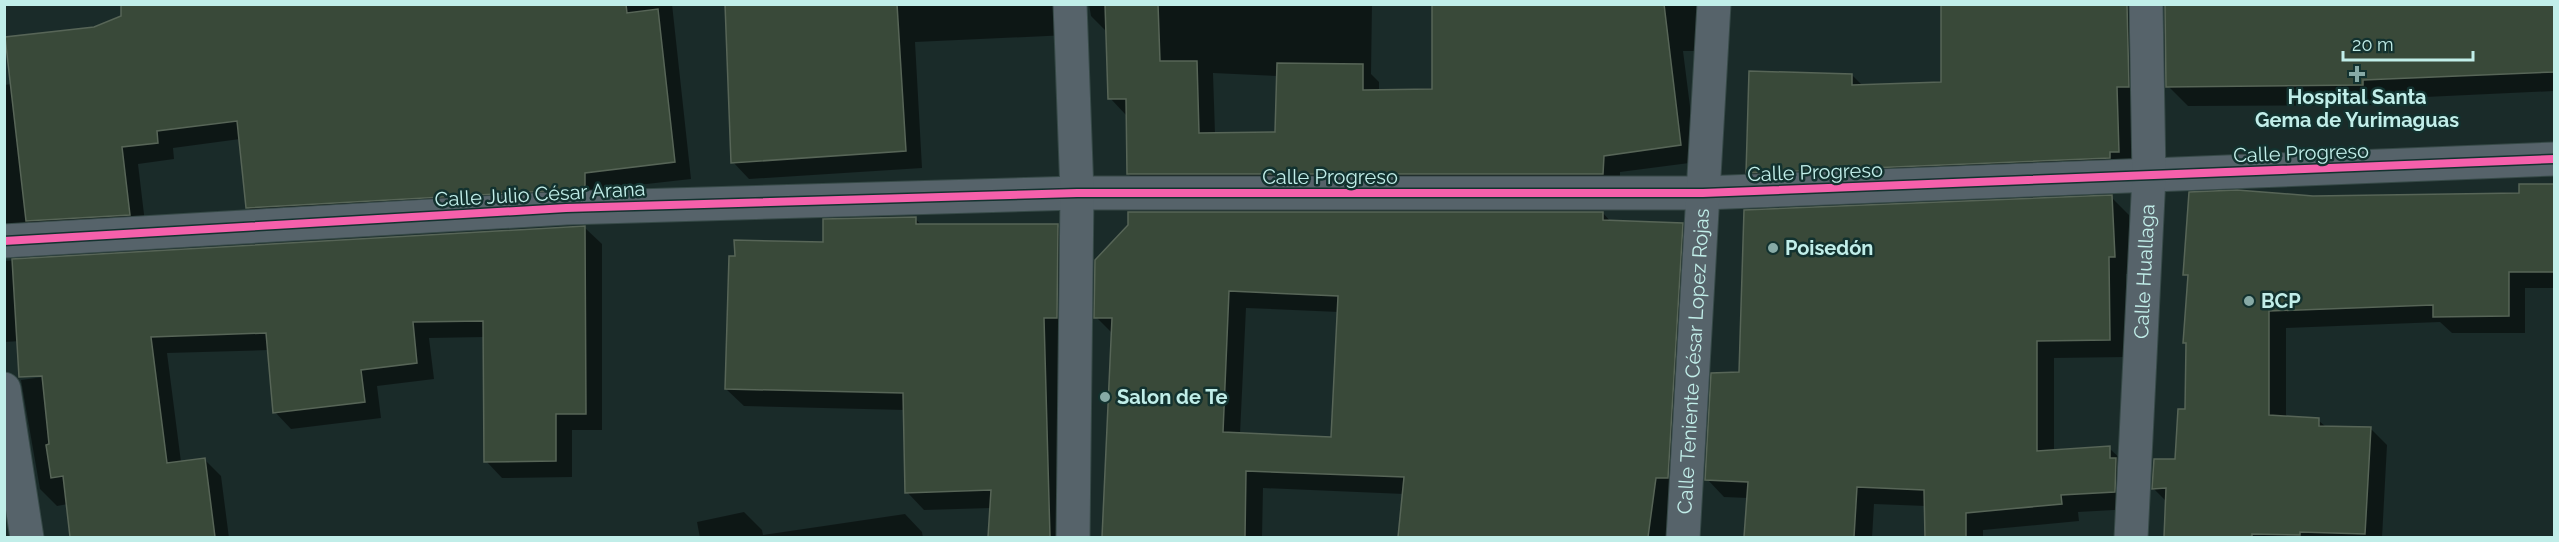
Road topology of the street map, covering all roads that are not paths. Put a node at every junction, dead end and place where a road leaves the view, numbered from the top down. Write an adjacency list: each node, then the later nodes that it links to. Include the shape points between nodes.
1 (1070, 4): 7 (street)
2 (1714, 4): 6 (street, Calle Teniente César Lopez Rojas)
3 (2146, 4): 5 (street, Calle Huallaga)
4 (2554, 159): 5 (street, Calle Progreso)
5 (2149, 176): 6 (street, Calle Progreso); 13 (street, Calle Huallaga)
6 (1703, 193): 7 (street, Calle Progreso); 12 (street, Calle Teniente César Lopez Rojas)
7 (1077, 194): 8 (street, Calle Julio César Arana, via 566,208); 11 (street)
8 (4, 241)
9 (4, 388): 10 (street)
10 (27, 537)
11 (1073, 537)
12 (1683, 537)
13 (2131, 537)

